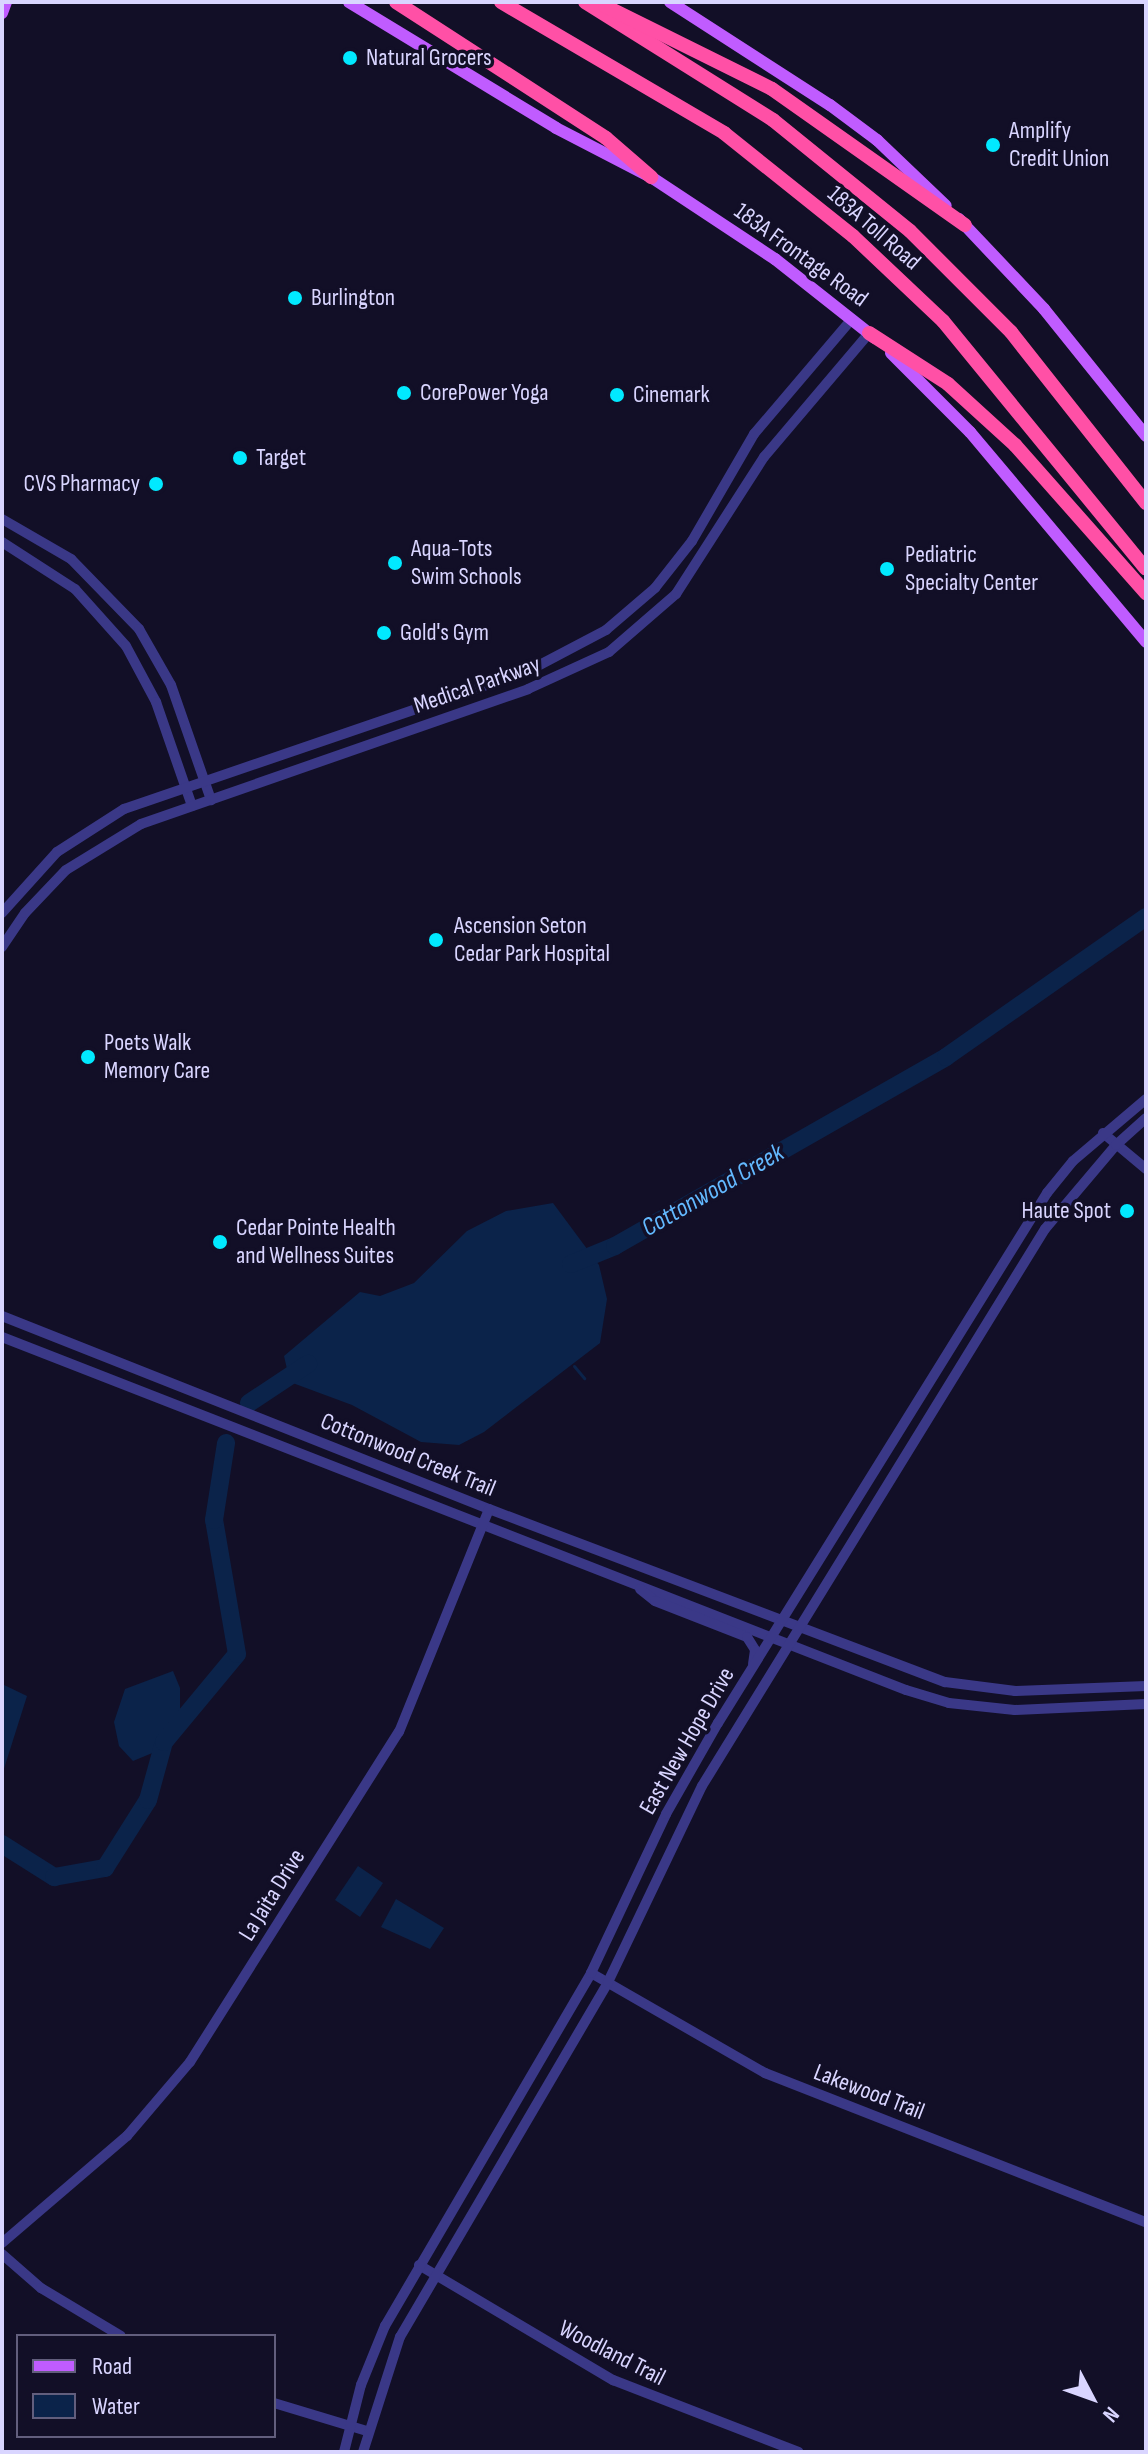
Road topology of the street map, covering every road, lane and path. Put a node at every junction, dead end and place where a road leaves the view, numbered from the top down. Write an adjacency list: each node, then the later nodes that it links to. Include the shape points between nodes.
1 (6, 2): 8 (main road)
2 (349, 2): 9 (main road, 183A Frontage Road, via 556,128)
3 (396, 2): 9 (highway, via 606,138)
4 (501, 2): 20 (highway, 183A Toll Road, via 724,133 853,236 943,321)
5 (585, 2): 14 (highway, 183A Toll Road, via 773,120 910,231 1011,332)
6 (597, 2): 10 (highway, via 772,89)
7 (670, 2): 10 (main road, via 730,37 877,140)
8 (2, 13)
9 (651, 177): 11 (main road, 183A Frontage Road, via 775,259)
10 (965, 225): 13 (main road, via 1044,309)
11 (852, 319): 12 (main road, 183A Frontage Road); 16 (street, Medical Parkway, via 754,434)
12 (869, 333): 18 (street, Medical Parkway, via 764,457); 22 (highway, via 948,384 1015,445); 23 (main road, 183A Frontage Road, via 970,432)
13 (1146, 436)
14 (1146, 503)
15 (2, 519): 19 (street)
16 (692, 541): 18 (street); 24 (street, Medical Parkway, via 655,588 606,630 556,660)
17 (2, 542): 21 (street)
18 (708, 551): 25 (street, Medical Parkway, via 653,617 609,652 563,676)
19 (71, 559): 21 (street); 26 (street, via 115,599 151,647 171,685)
20 (1146, 569)
21 (58, 575): 27 (street, via 101,614 140,668)
22 (1146, 593)
23 (1146, 642)
24 (481, 686): 25 (street); 26 (street, Medical Parkway)
25 (486, 703): 28 (street, Medical Parkway)
26 (205, 779): 27 (street, Medical Parkway); 28 (street)
27 (185, 786): 29 (street); 30 (street, Medical Parkway, via 124,809 78,836 37,870)
28 (211, 800): 29 (street, Medical Parkway)
29 (192, 806): 31 (street, Medical Parkway, via 141,824 91,852 45,891)
30 (2, 913)
31 (2, 947)
32 (1146, 1099): 34 (street, East New Hope Drive)
33 (1146, 1118): 35 (street, East New Hope Drive)
34 (1103, 1133): 35 (street); 39 (street, East New Hope Drive, via 1047,1193)
35 (1116, 1145): 36 (street); 40 (street, East New Hope Drive, via 1045,1229)
36 (1146, 1169)
37 (2, 1316): 41 (street, Cottonwood Creek Trail)
38 (2, 1337): 42 (street, Cottonwood Creek Trail)
39 (941, 1363): 40 (street); 44 (street, East New Hope Drive)
40 (953, 1379): 45 (street, East New Hope Drive)
41 (489, 1509): 42 (street, La Jaita Drive); 44 (street, Cottonwood Creek Trail)
42 (482, 1527): 43 (street, Cottonwood Creek Trail); 56 (street, La Jaita Drive, via 399,1732 190,2062 127,2136)
43 (629, 1580): 46 (street, Cottonwood Creek Trail); 48 (street, via 655,1601 747,1637 755,1650)
44 (783, 1620): 45 (street, Cottonwood Creek Trail); 46 (street, East New Hope Drive)
45 (802, 1627): 47 (street, East New Hope Drive); 50 (street, Cottonwood Creek Trail, via 945,1682)
46 (774, 1636): 47 (street, Cottonwood Creek Trail); 48 (street, East New Hope Drive)
47 (793, 1643): 52 (street, Cottonwood Creek Trail, via 949,1703); 54 (street, East New Hope Drive, via 702,1786)
48 (752, 1669): 53 (street, East New Hope Drive, via 666,1814)
49 (1146, 1686): 50 (street, Cottonwood Creek Trail)
50 (1015, 1691): 52 (street)
51 (1146, 1704): 52 (street, Cottonwood Creek Trail)
52 (1015, 1710)
53 (591, 1973): 54 (street, Lakewood Trail); 58 (street, East New Hope Drive)
54 (608, 1982): 55 (street, Lakewood Trail, via 727,2053 805,2090); 59 (street, East New Hope Drive)
55 (1146, 2222)
56 (2, 2243)
57 (2, 2254): 60 (street, via 41,2288)
58 (419, 2265): 59 (street, Woodland Trail); 62 (street, East New Hope Drive, via 376,2347)
59 (435, 2275): 63 (street, East New Hope Drive, via 400,2337); 66 (street, Woodland Trail, via 613,2380)
60 (118, 2334)
61 (276, 2404): 62 (street)
62 (349, 2425): 63 (street); 64 (street, East New Hope Drive)
63 (367, 2431): 65 (street, East New Hope Drive)
64 (344, 2452)
65 (363, 2452)
66 (799, 2452)

